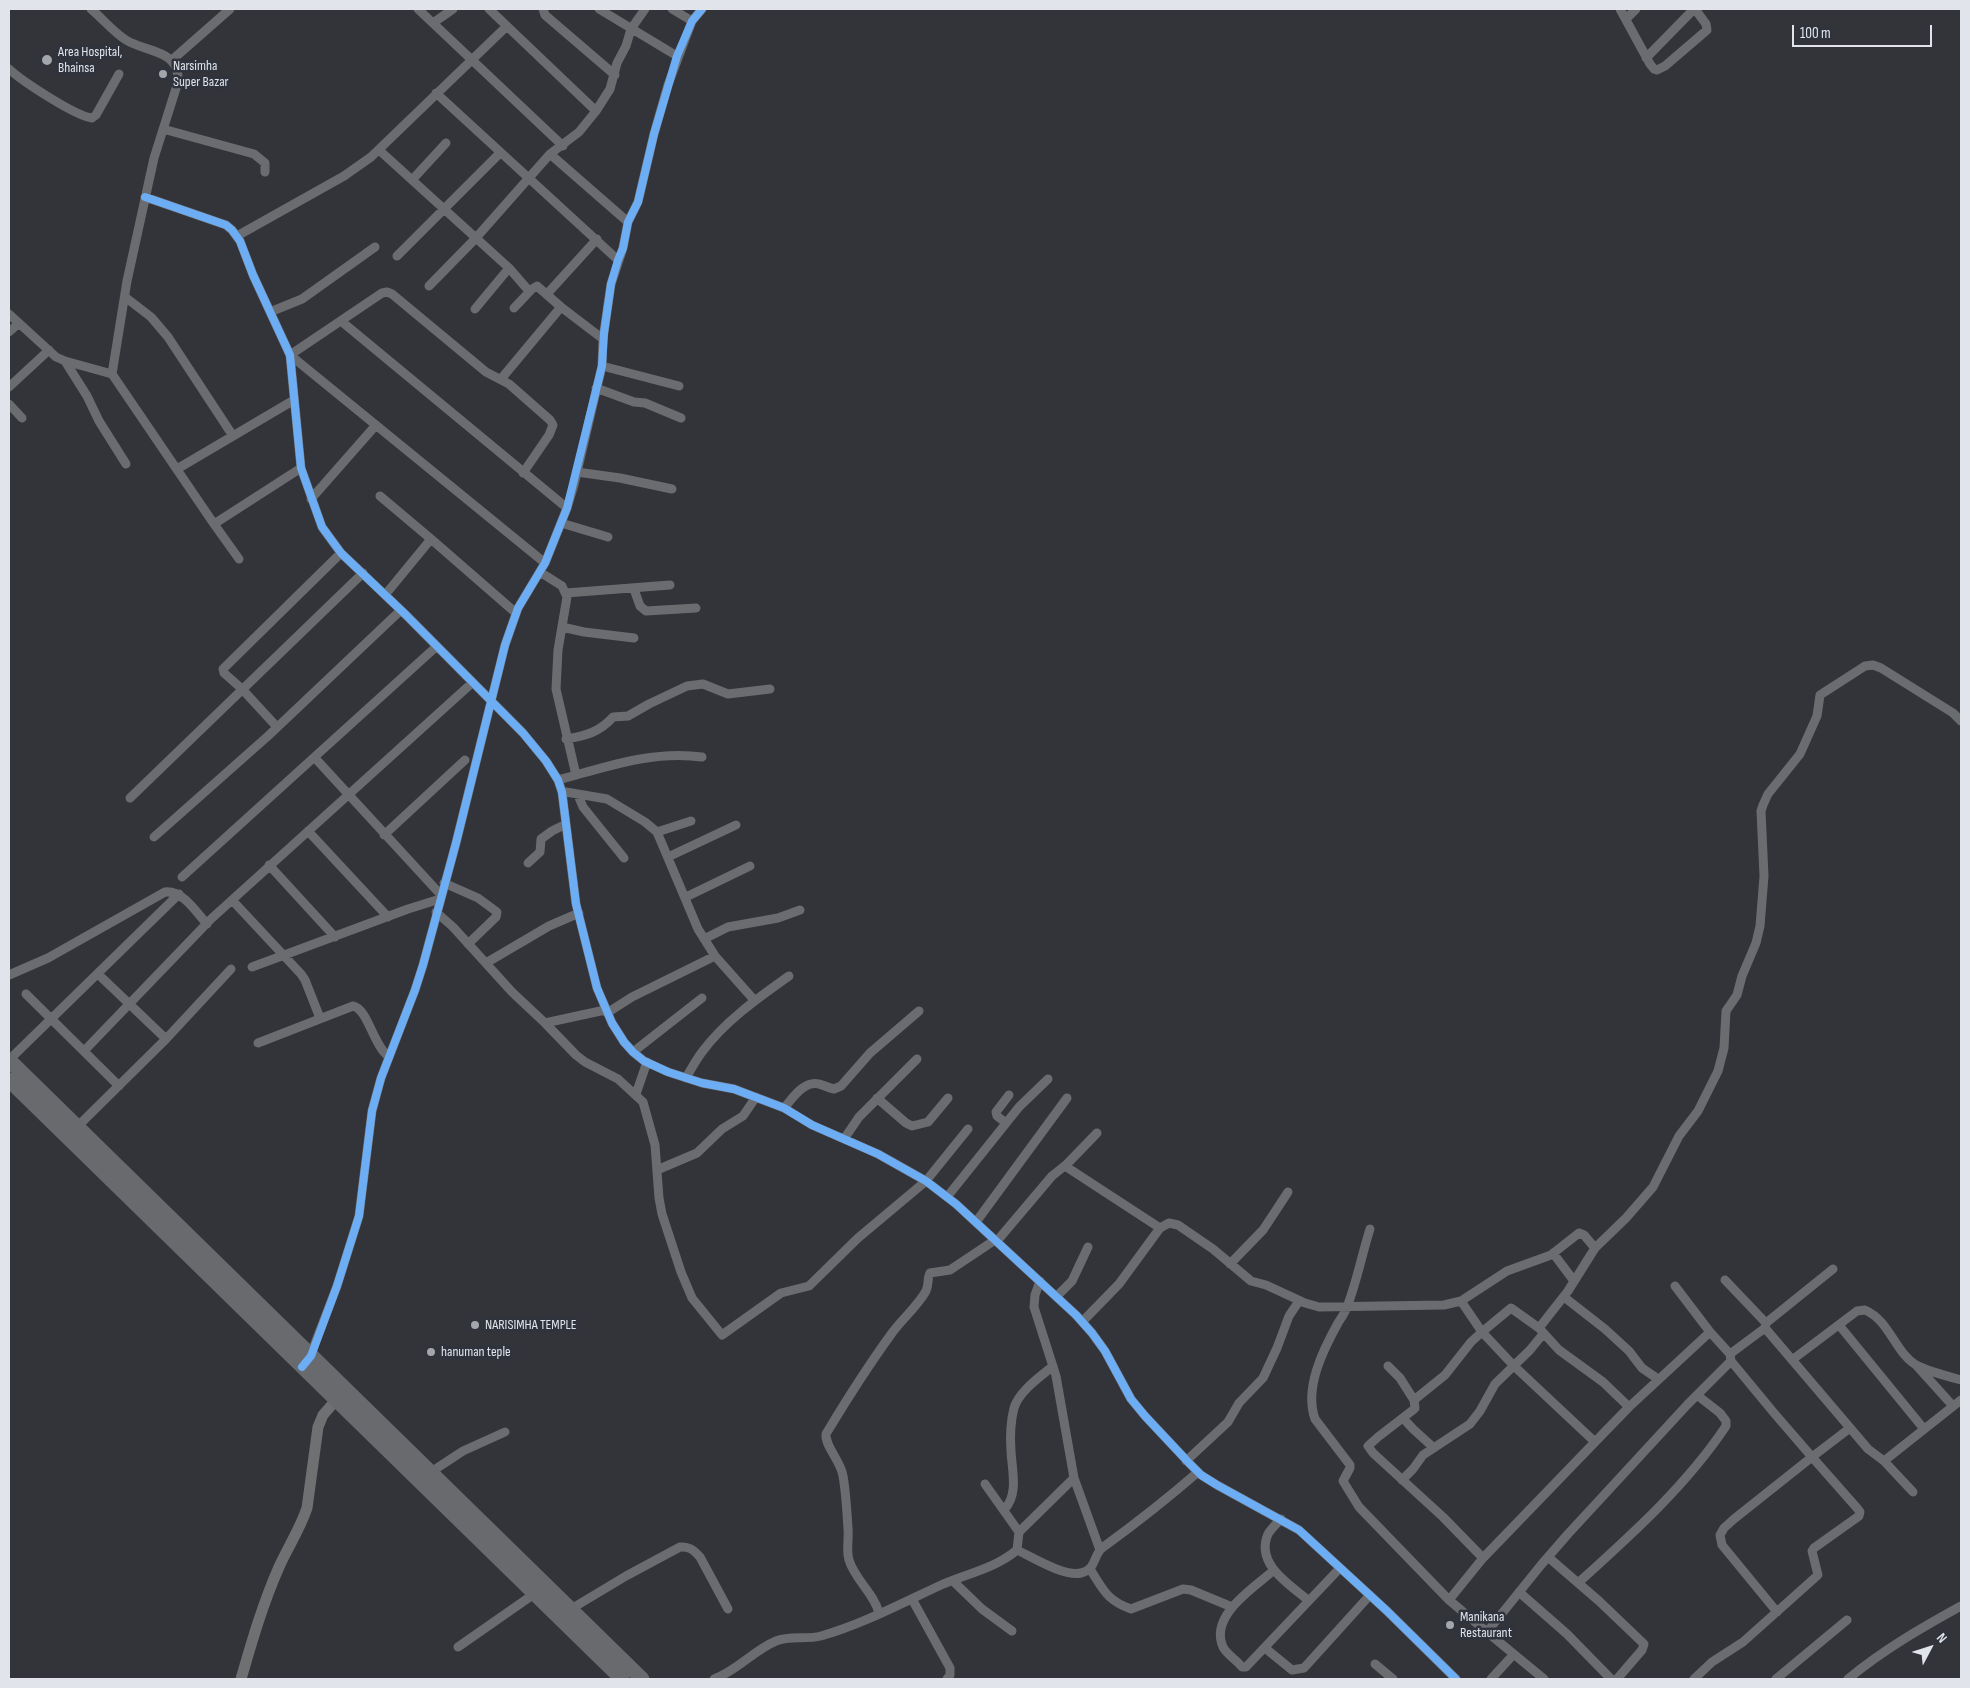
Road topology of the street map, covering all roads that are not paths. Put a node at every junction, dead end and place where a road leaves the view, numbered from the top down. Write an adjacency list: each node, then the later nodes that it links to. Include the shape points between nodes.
1 (91, 9): 21 (street, via 127,40)
2 (230, 9): 21 (street)
3 (418, 9): 16 (street)
4 (453, 9): 16 (street)
5 (489, 9): 17 (street)
6 (543, 9): 25 (street, via 545,15)
7 (598, 9): 18 (street)
8 (645, 9): 18 (street)
9 (672, 9): 15 (street)
10 (702, 9): 15 (street)
11 (1620, 9): 14 (street)
12 (1636, 9): 14 (street)
13 (1694, 9): 20 (street); 20 (street, via 1708,27 1704,34 1660,69 1654,69)
14 (1626, 19): 20 (street)
15 (692, 21): 19 (street)
16 (433, 23): 22 (street)
17 (507, 26): 22 (street); 27 (street)
18 (631, 29): 19 (street); 25 (street)
19 (677, 56): 39 (street, via 638,202)
20 (1646, 58)
21 (172, 60): 28 (street, via 179,73 178,82)
22 (472, 61): 26 (street); 30 (street)
23 (9, 69): 24 (street, via 55,100 92,118)
24 (119, 74)
25 (615, 75): 27 (street)
26 (436, 93): 31 (street); 32 (street)
27 (596, 111): 30 (street)
28 (163, 129): 34 (street, via 254,154 265,163); 37 (street)
29 (446, 143): 36 (street)
30 (563, 146): 33 (street)
31 (379, 150): 36 (street); 40 (street, via 344,176)
32 (500, 153): 35 (street); 38 (street)
33 (550, 154): 35 (street); 39 (street)
34 (265, 172)
35 (528, 179): 41 (street); 42 (street)
36 (412, 180): 38 (street)
37 (145, 197): 40 (street, via 226,225); 50 (street)
38 (444, 210): 41 (street); 44 (street)
39 (628, 222): 45 (street)
40 (236, 236): 54 (street)
41 (475, 239): 46 (street); 47 (street)
42 (597, 240): 45 (street); 49 (street)
43 (375, 247): 54 (street, via 302,299)
44 (397, 256)
45 (618, 260): 59 (street)
46 (509, 268): 48 (street); 53 (street)
47 (429, 286)
48 (530, 291): 49 (street, via 538,286); 52 (street)
49 (547, 294): 51 (street)
50 (125, 297): 64 (street); 74 (street, via 151,317 168,337)
51 (561, 307): 59 (street); 65 (street)
52 (514, 308)
53 (475, 309)
54 (270, 312): 61 (street)
55 (9, 314): 57 (street)
56 (341, 321): 61 (street); 65 (street, via 388,292 486,372); 78 (street)
57 (19, 323): 58 (street); 60 (street)
58 (9, 332)
59 (603, 339): 63 (street)
60 (49, 350): 62 (street); 67 (street)
61 (290, 355): 69 (street); 73 (street)
62 (65, 362): 64 (street); 75 (street)
63 (602, 366): 66 (street); 68 (street)
64 (112, 374): 77 (street)
65 (502, 379): 78 (street, via 545,414 553,425)
66 (679, 386)
67 (9, 387)
68 (596, 388): 72 (street); 79 (street)
69 (294, 400): 74 (street); 76 (street)
70 (9, 404): 71 (street)
71 (22, 418)
72 (682, 418)
73 (376, 425): 82 (street); 90 (street)
74 (233, 436): 77 (street)
75 (126, 464)
76 (301, 468): 82 (street); 85 (street)
77 (177, 469): 85 (street)
78 (523, 472): 83 (street)
79 (577, 472): 80 (street); 83 (street)
80 (672, 489)
81 (380, 496): 87 (street)
82 (311, 499): 88 (street, via 322,527)
83 (567, 508): 84 (street)
84 (561, 523): 86 (street); 90 (street)
85 (214, 524): 89 (street)
86 (608, 537)
87 (431, 539): 96 (street); 99 (street)
88 (341, 553): 92 (street); 104 (street, via 223,668 224,673)
89 (239, 559)
90 (545, 563): 91 (street)
91 (540, 572): 95 (street, via 562,586); 99 (street)
92 (363, 574): 96 (street); 104 (street)
93 (670, 585): 94 (street)
94 (634, 589): 95 (street); 97 (street, via 640,606 646,611)
95 (566, 593): 100 (street)
96 (385, 595): 98 (street)
97 (696, 608)
98 (401, 610): 102 (street); 108 (street)
99 (516, 613): 106 (street)
100 (562, 627): 101 (street); 109 (street, via 556,689)
101 (634, 638)
102 (437, 646): 103 (street); 111 (street)
103 (472, 683): 106 (street); 116 (street)
104 (242, 689): 108 (street); 118 (street)
105 (770, 689): 109 (street, via 728,694 703,684 687,686 628,716 613,717 592,734)
106 (490, 701): 114 (street, via 524,733); 132 (street)
107 (1961, 720): 196 (street, via 1882,668 1873,666 1854,672 1820,695 1817,716 1800,754 1768,794 1761,811 1764,876 1760,926 1737,995 1726,1011 1724,1048 1718,1070 1653,1187)
108 (277, 727): 125 (street)
109 (566, 739): 113 (street)
110 (702, 757): 113 (street, via 681,754 656,756)
111 (315, 758): 116 (street); 131 (street)
112 (465, 760): 124 (street)
113 (576, 776): 114 (street)
114 (558, 780): 115 (street)
115 (562, 792): 117 (street); 120 (street)
116 (348, 795): 122 (street); 124 (street)
117 (578, 795): 123 (street, via 607,799); 127 (street, via 583,807)
118 (130, 798)
119 (691, 821): 123 (street)
120 (566, 824): 128 (street, via 541,839 540,852); 139 (street)
121 (736, 825): 126 (street)
122 (308, 831): 129 (street); 140 (street)
123 (657, 832): 126 (street)
124 (384, 835): 135 (street)
125 (154, 837)
126 (668, 857): 134 (street)
127 (624, 858)
128 (528, 863)
129 (269, 865): 136 (street); 142 (street)
130 (750, 866): 134 (street)
131 (182, 877)
132 (444, 883): 135 (street); 144 (street, via 473,896 497,912 496,917)
133 (179, 894): 141 (street); 150 (street); 151 (street, via 165,892 48,958)
134 (686, 896): 143 (street)
135 (440, 897): 138 (street); 140 (street)
136 (232, 900): 141 (street); 145 (street)
137 (800, 910): 143 (street, via 778,918 728,927)
138 (436, 912): 144 (street); 166 (street, via 415,990)
139 (579, 913): 147 (street, via 549,926); 158 (street)
140 (388, 917): 142 (street)
141 (207, 924): 156 (street)
142 (335, 937): 145 (street)
143 (704, 939): 146 (street)
144 (468, 944): 147 (street)
145 (283, 956): 148 (street); 160 (street, via 305,980)
146 (715, 956): 155 (street); 158 (street)
147 (486, 963): 161 (street)
148 (252, 967)
149 (231, 969): 162 (street)
150 (98, 974): 156 (street); 159 (street)
151 (9, 975)
152 (789, 976): 155 (street)
153 (26, 994): 159 (street)
154 (702, 998): 165 (street)
155 (755, 1001): 170 (street, via 714,1038)
156 (129, 1004): 162 (street); 164 (street)
157 (919, 1011): 180 (street, via 870,1053 841,1086 834,1090 812,1083 798,1092)
158 (606, 1012): 161 (street); 165 (street)
159 (52, 1018): 164 (street); 167 (street)
160 (320, 1018): 163 (street); 166 (street, via 349,1006 359,1007 382,1051)
161 (545, 1023): 174 (street, via 576,1055)
162 (166, 1040): 173 (street)
163 (258, 1043)
164 (84, 1051): 173 (street)
165 (633, 1052): 169 (street)
166 (389, 1057): 217 (street, via 372,1111 359,1216 337,1286)
167 (9, 1060): 182 (highway)
168 (918, 1060): 177 (street)
169 (647, 1062): 170 (street); 174 (street)
170 (686, 1078): 176 (street)
171 (1048, 1078): 181 (street)
172 (9, 1080): 217 (highway)
173 (119, 1086): 182 (street)
174 (636, 1094): 187 (street, via 643,1102 651,1128)
175 (1009, 1096): 181 (street, via 996,1112)
176 (756, 1097): 180 (street); 187 (street, via 743,1116 697,1153)
177 (877, 1098): 178 (street, via 912,1126 928,1122); 185 (street)
178 (948, 1098)
179 (1067, 1098): 191 (street)
180 (784, 1108): 185 (street)
181 (1006, 1123): 190 (street)
182 (77, 1128): 217 (highway)
183 (968, 1129): 188 (street)
184 (1096, 1134): 186 (street)
185 (844, 1139): 188 (street)
186 (1065, 1166): 192 (street); 194 (street)
187 (657, 1170): 188 (street, via 662,1214 681,1272 692,1298 722,1335 781,1293 809,1286 858,1238)
188 (926, 1181): 190 (street)
189 (1288, 1192): 198 (street, via 1263,1230)
190 (947, 1197): 191 (street)
191 (976, 1222): 194 (street)
192 (1160, 1228): 198 (street, via 1169,1223 1178,1225); 209 (street, via 1119,1284)
193 (1370, 1228): 208 (street)
194 (996, 1240): 201 (street); 268 (street, via 950,1270 930,1273 924,1295 878,1352 826,1434 843,1474 849,1560)
195 (1088, 1247): 204 (street, via 1072,1281)
196 (1595, 1248): 197 (street, via 1580,1233); 202 (street)
197 (1553, 1253): 202 (street); 207 (street, via 1507,1271)
198 (1230, 1264): 206 (street, via 1251,1281)
199 (1833, 1269): 210 (street)
200 (1725, 1280): 210 (street)
201 (1040, 1281): 204 (street); 219 (street, via 1034,1307)
202 (1574, 1281): 205 (street)
203 (1675, 1286): 214 (street)
204 (1057, 1296): 209 (street)
205 (1564, 1297): 212 (street); 222 (street, via 1605,1329 1642,1368)
206 (1299, 1300): 208 (street, via 1319,1306); 237 (street, via 1263,1378 1239,1403 1228,1422)
207 (1461, 1301): 208 (street, via 1444,1305); 213 (street)
208 (1347, 1307): 262 (street, via 1325,1350 1315,1379 1312,1404 1315,1419 1350,1464 1343,1481 1359,1507)
209 (1082, 1322): 237 (street, via 1105,1351 1131,1399)
210 (1766, 1325): 215 (street); 216 (street)
211 (1839, 1325): 216 (street); 218 (street, via 1857,1311 1870,1312); 232 (street)
212 (1541, 1331): 213 (street, via 1511,1308); 221 (street); 229 (street, via 1573,1362 1603,1382)
213 (1482, 1332): 221 (street); 226 (street, via 1445,1375)
214 (1710, 1332): 215 (street); 222 (street)
215 (1731, 1358): 224 (street); 236 (street)
216 (1792, 1360): 231 (street)
217 (307, 1362): 225 (highway); 239 (highway)
218 (1916, 1365): 223 (street); 228 (street)
219 (1054, 1366): 241 (street); 245 (street, via 1025,1392 1014,1407 1011,1448 1014,1482 1011,1499)
220 (1388, 1366): 226 (street)
221 (1514, 1366): 234 (street); 235 (street, via 1495,1384 1470,1424)
222 (1658, 1379): 229 (street)
223 (1961, 1380)
224 (1697, 1395): 250 (street); 256 (street, via 1720,1413 1726,1426 1668,1498)
225 (336, 1400): 258 (highway); 277 (street, via 318,1427 307,1508 279,1567)
226 (1414, 1400): 230 (street, via 1415,1408)
227 (1961, 1400): 228 (street)
228 (1953, 1406): 232 (street)
229 (1629, 1407): 234 (street)
230 (1403, 1418): 235 (street); 242 (street, via 1368,1446)
231 (1850, 1428): 236 (street); 238 (street)
232 (1924, 1429): 238 (street)
233 (505, 1432): 239 (street, via 463,1450)
234 (1595, 1442): 251 (street)
235 (1434, 1448): 242 (street, via 1423,1455)
236 (1812, 1457): 267 (street, via 1860,1512 1859,1516 1814,1548 1818,1575); 267 (street, via 1734,1519 1720,1534 1722,1545)
237 (1186, 1461): 240 (street)
238 (1884, 1462): 244 (street)
239 (431, 1472): 265 (highway)
240 (1198, 1472): 246 (street); 249 (street)
241 (1074, 1478): 247 (street); 249 (street)
242 (1402, 1480): 251 (street)
243 (985, 1484): 245 (street)
244 (1913, 1492)
245 (1004, 1510): 247 (street)
246 (1281, 1519): 252 (street, via 1299,1530); 254 (street, via 1267,1539 1268,1562)
247 (1019, 1532): 248 (street)
248 (1017, 1550): 253 (street, via 1067,1572 1080,1573); 255 (street)
249 (1100, 1550): 253 (street)
250 (1548, 1557): 256 (street); 257 (street)
251 (1483, 1558): 262 (street)
252 (1340, 1568): 259 (street); 261 (street)
253 (1090, 1569): 264 (street, via 1114,1602 1131,1608 1183,1589)
254 (1274, 1570): 261 (street); 264 (street)
255 (953, 1581): 260 (street); 270 (street, via 982,1609)
256 (1578, 1583): 287 (street, via 1644,1644)
257 (1519, 1592): 271 (street); 286 (street)
258 (534, 1594): 272 (street); 278 (highway)
259 (1370, 1596): 273 (street, via 1304,1668 1292,1670); 283 (street)
260 (912, 1600): 268 (street); 281 (street, via 950,1668)
261 (1308, 1600): 273 (street)
262 (1449, 1600): 271 (street)
263 (1961, 1606): 289 (street, via 1874,1657)
264 (1232, 1607): 273 (street, via 1223,1620 1224,1648 1242,1667 1246,1667)
265 (571, 1609): 266 (street, via 626,1576 685,1547 700,1557); 279 (highway)
266 (728, 1609)
267 (1777, 1612): 276 (street, via 1733,1650 1712,1662)
268 (880, 1613): 280 (street, via 822,1636 776,1641)
269 (1847, 1620): 288 (street)
270 (1012, 1631)
271 (1487, 1632): 274 (street)
272 (458, 1647)
273 (1264, 1648)
274 (1514, 1654): 284 (street); 285 (street)
275 (1375, 1664): 282 (street)
276 (1697, 1678)
277 (241, 1679)
278 (622, 1679)
279 (642, 1679)
280 (714, 1679)
281 (947, 1679)
282 (1393, 1679)
283 (1456, 1679)
284 (1491, 1679)
285 (1544, 1679)
286 (1611, 1679)
287 (1617, 1679)
288 (1776, 1679)
289 (1848, 1679)

